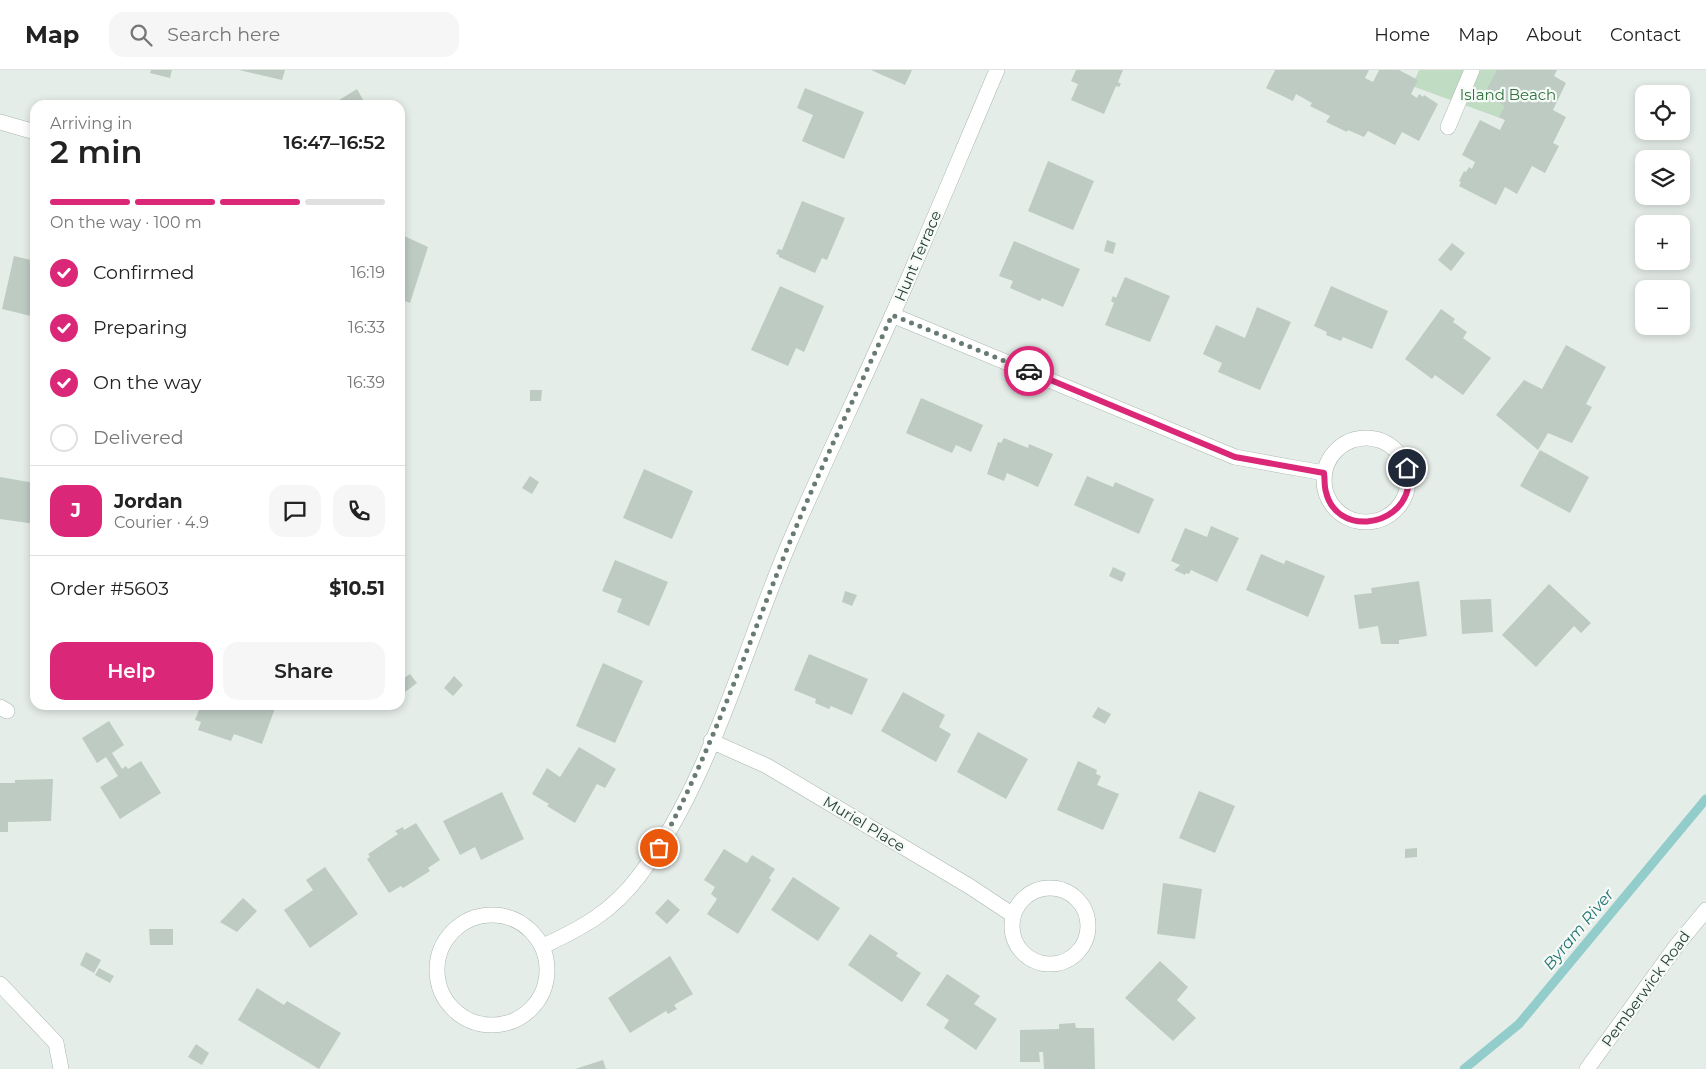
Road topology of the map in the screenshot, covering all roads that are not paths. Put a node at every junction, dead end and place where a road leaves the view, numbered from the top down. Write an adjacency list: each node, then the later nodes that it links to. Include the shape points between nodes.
1 (997, 70): 6 (street, Hunt Terrace)
2 (1472, 70): 4 (street)
3 (0, 122): 5 (street)
4 (1448, 127)
5 (30, 131)
6 (892, 315): 7 (street, via 1235,457); 8 (street, Hunt Terrace, via 788,547)
7 (1324, 473): 7 (street, via 1326,493 1333,506 1354,520 1378,521 1387,517 1402,504 1408,487 1407,468 1401,455 1380,440 1361,438 1347,442 1330,458)
8 (711, 741): 10 (street, Muriel Place, via 767,766); 11 (street, Hunt Terrace, via 684,802 639,877 615,905 580,929)
9 (1706, 910): 14 (street, Pemberwick Road, via 1677,944)
10 (1013, 915): 10 (street, via 1012,935 1020,952 1036,963 1055,965 1073,957 1085,943 1089,928 1084,910 1075,897 1063,890 1033,892 1018,904)
11 (543, 946): 11 (street, via 531,931 512,918 491,914 474,917 456,928 442,946 436,966 443,997 460,1016 477,1024 491,1027 510,1024 539,1001 548,978)
12 (0, 984): 13 (street, via 56,1043)
13 (61, 1069)
14 (1587, 1069)

